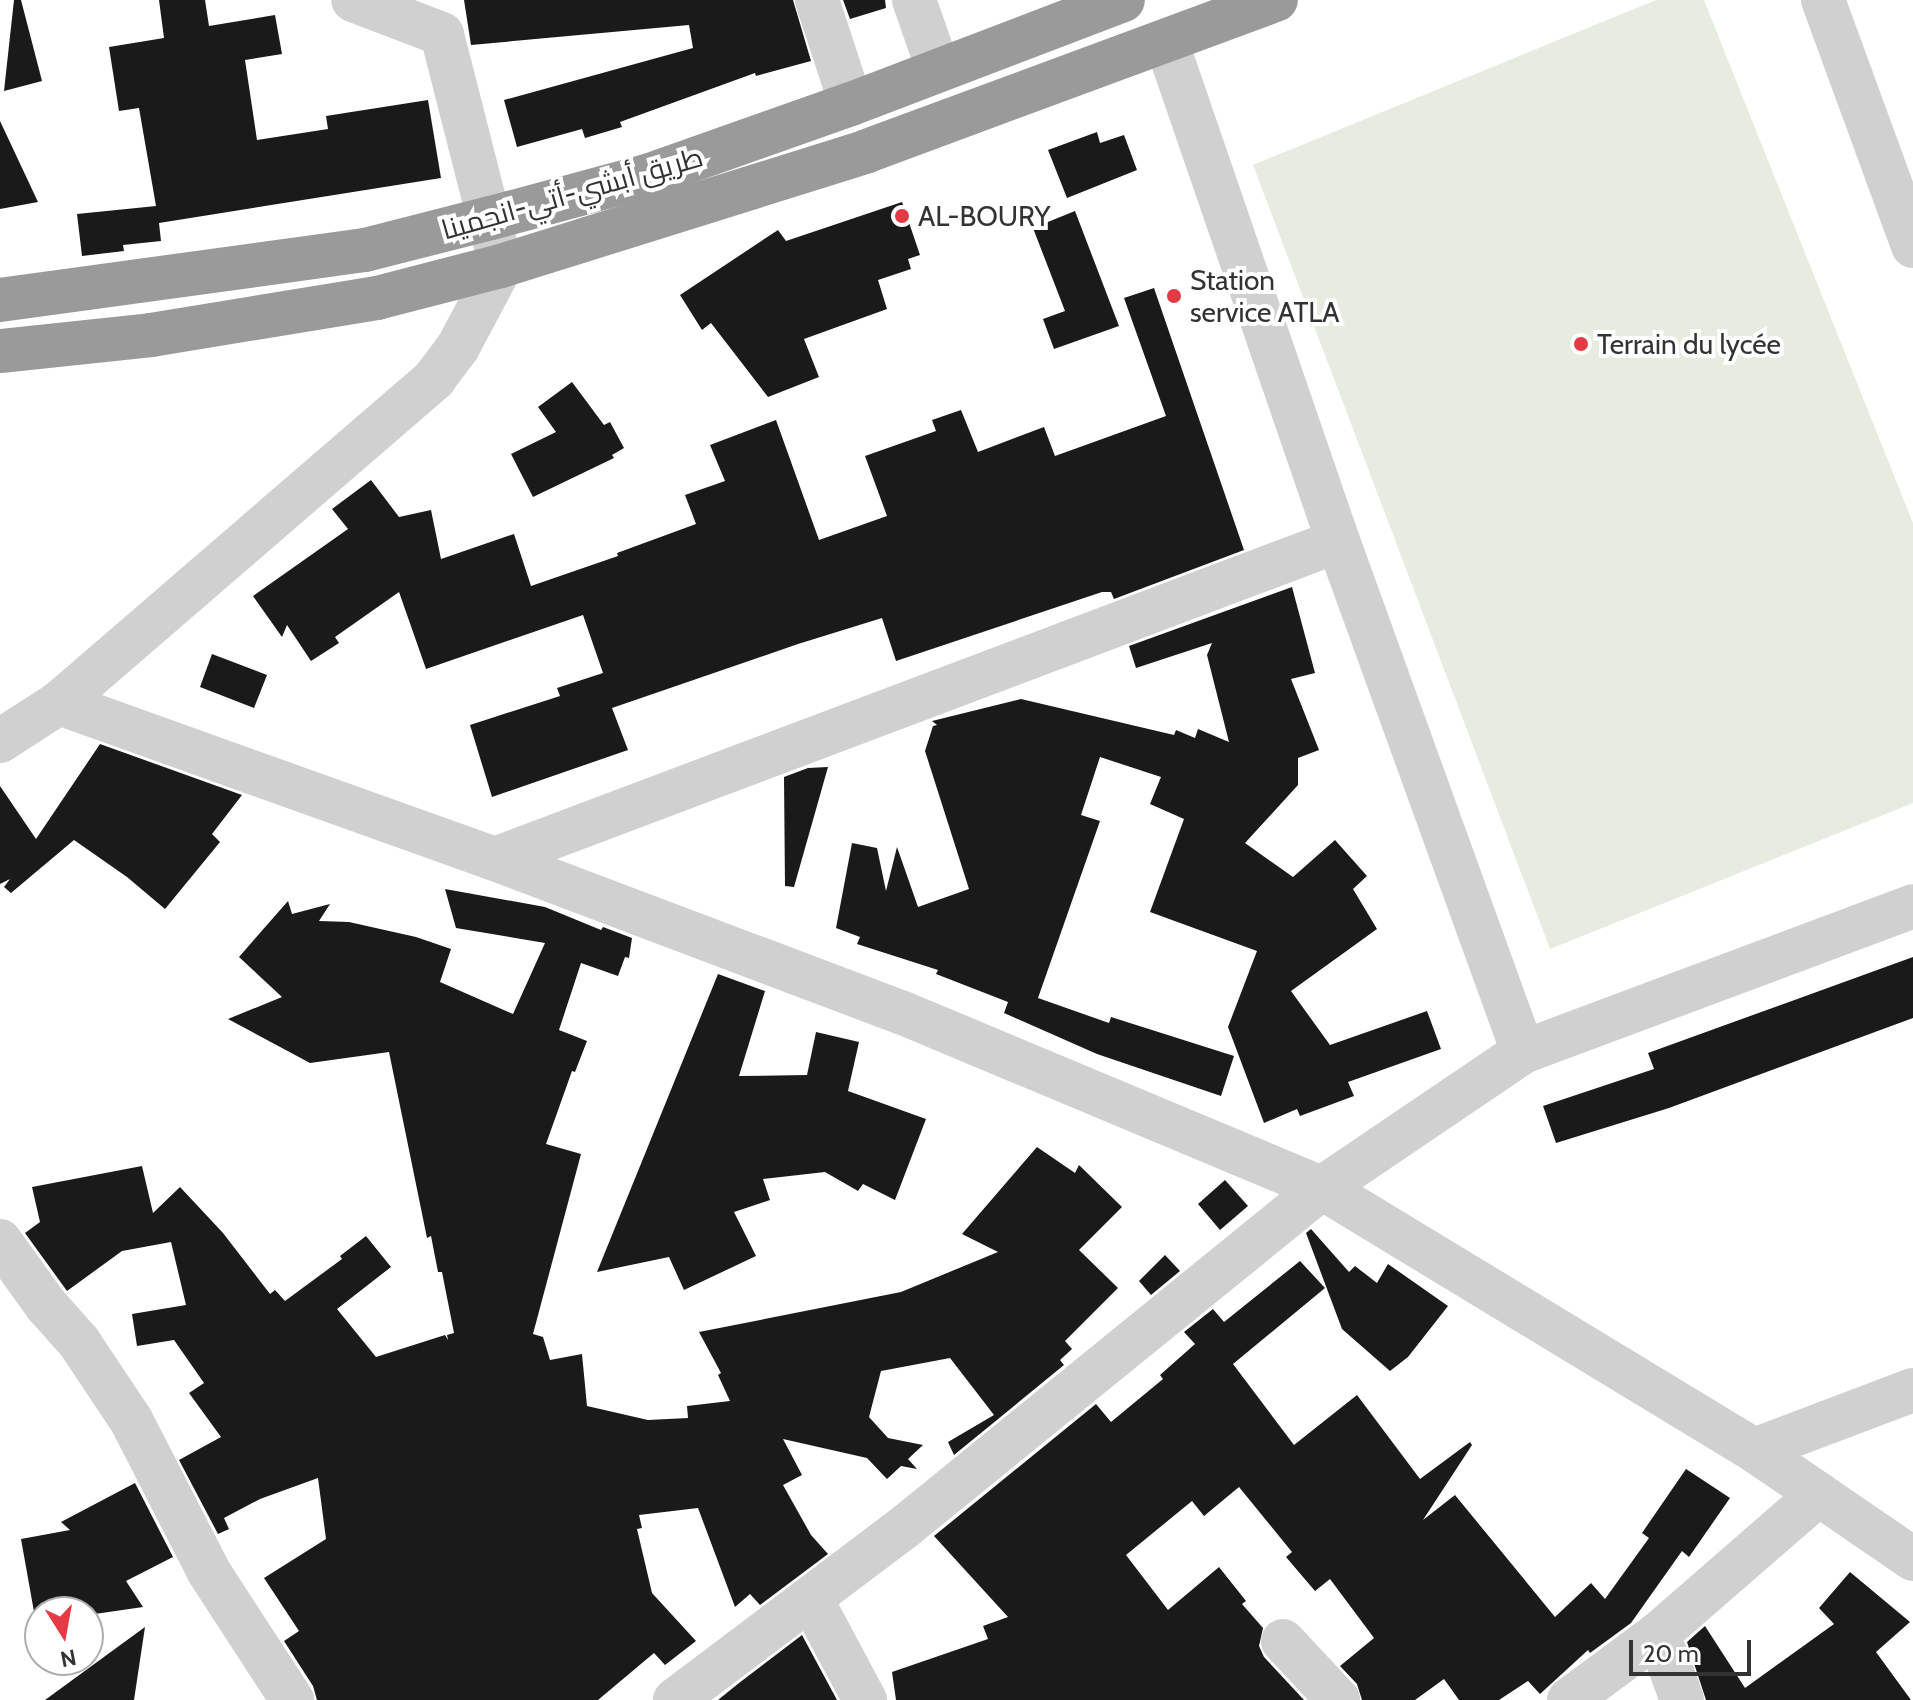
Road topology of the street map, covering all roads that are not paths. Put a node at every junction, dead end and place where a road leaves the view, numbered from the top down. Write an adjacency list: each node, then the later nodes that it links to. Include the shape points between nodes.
1 (353, 0): 10 (street, via 442,34)
2 (817, 0): 9 (street)
3 (914, 0): 8 (street)
4 (1123, 0): 8 (highway, طريق أبشي-أتي-انجمينا)
5 (1276, 0): 7 (highway)
6 (1823, 0): 11 (street)
7 (1166, 41): 12 (highway, via 867,151); 15 (street)
8 (938, 69): 9 (highway, طريق أبشي-أتي-انجمينا)
9 (851, 104): 10 (highway, طريق أبشي-أتي-انجمينا, via 650,175)
10 (491, 218): 12 (street); 13 (highway, طريق أبشي-أتي-انجمينا, via 365,250)
11 (1913, 246)
12 (501, 266): 14 (highway, via 362,301 151,335); 16 (street, via 458,347 434,379)
13 (0, 300)
14 (0, 351)
15 (1338, 541): 18 (street); 20 (street)
16 (59, 703): 17 (street); 18 (street)
17 (0, 741)
18 (495, 859): 21 (street, via 903,1013)
19 (1913, 906): 20 (street)
20 (1523, 1052): 21 (street)
21 (1322, 1188): 24 (street); 27 (street)
22 (0, 1241): 30 (street, via 79,1342 131,1420 209,1572)
23 (1913, 1390): 24 (street)
24 (1754, 1450): 25 (street)
25 (1819, 1494): 26 (street); 28 (street)
26 (1913, 1559)
27 (811, 1599): 31 (street); 32 (street)
28 (1658, 1634): 34 (street); 35 (street)
29 (1283, 1641): 33 (street)
30 (292, 1700)
31 (675, 1700)
32 (865, 1700)
33 (1338, 1700)
34 (1569, 1700)
35 (1682, 1700)

